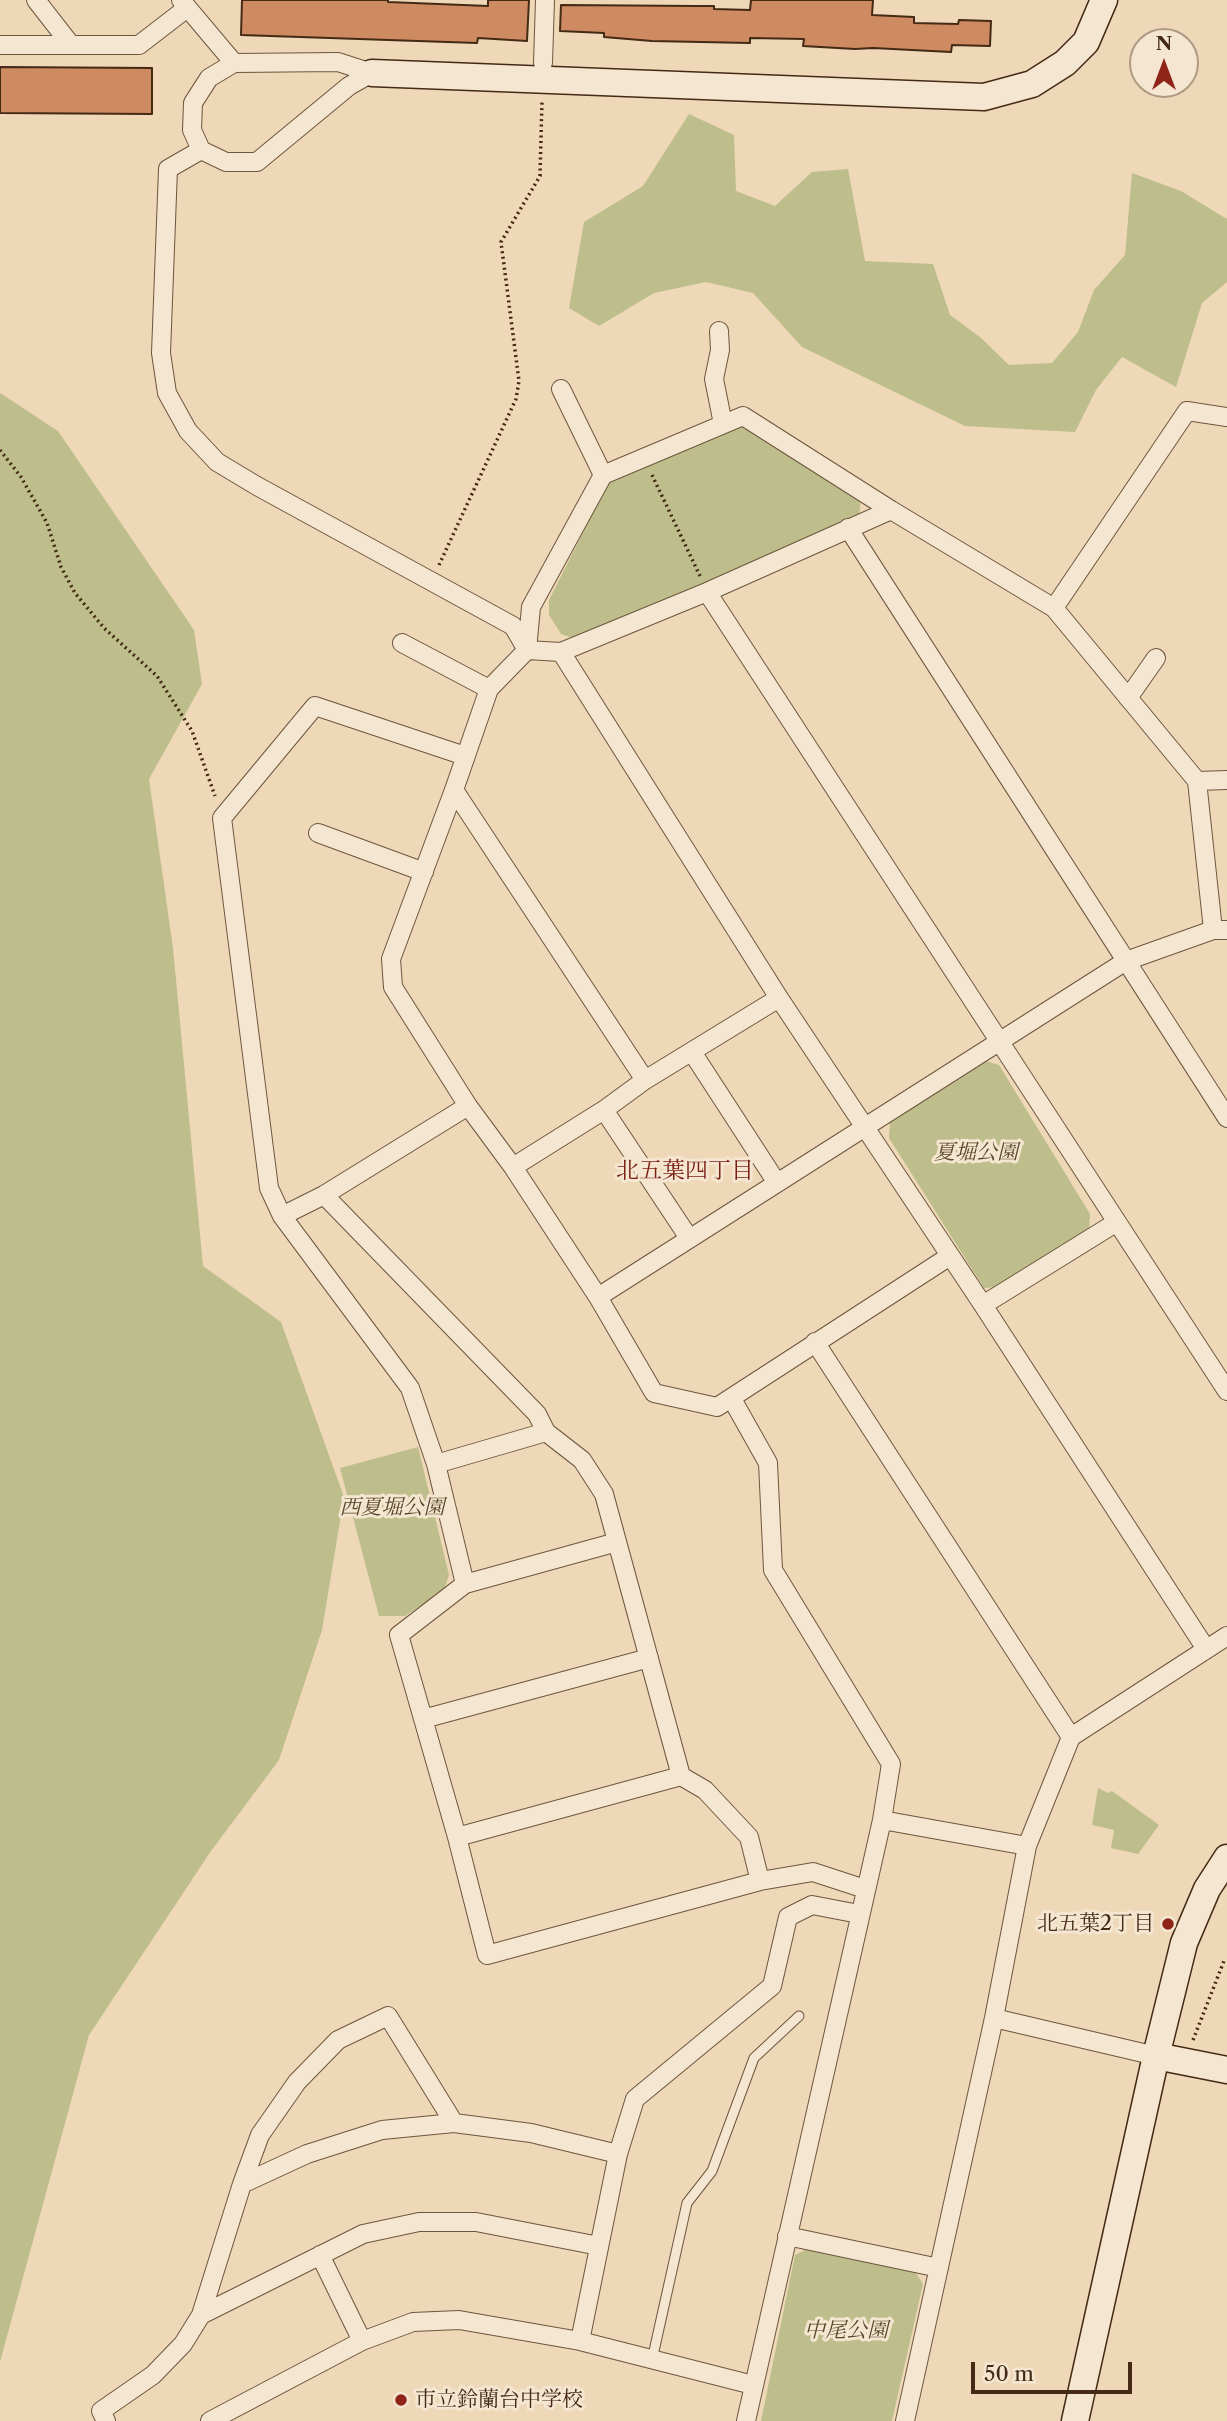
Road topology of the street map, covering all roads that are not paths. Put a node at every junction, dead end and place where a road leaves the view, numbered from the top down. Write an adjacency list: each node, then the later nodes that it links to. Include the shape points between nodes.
1 (36, 0): 6 (street)
2 (545, 0): 8 (street)
3 (1104, 0): 9 (street, via 1086,42 1065,64 1031,85 985,97)
4 (184, 4): 6 (street, via 139,45); 7 (street)
5 (0, 45): 6 (street)
6 (71, 45)
7 (234, 63): 9 (street, via 338,62); 10 (street, via 209,78 193,103 192,130)
8 (543, 63)
9 (372, 74): 10 (street, via 349,86 257,162 226,163)
10 (201, 150): 21 (street, via 168,169 161,354 167,393 188,431 217,462 513,626)
11 (719, 331): 14 (street, via 714,379)
12 (561, 389): 15 (street)
13 (1227, 417): 19 (street, via 1187,411)
14 (723, 424): 15 (street); 16 (street, via 743,416)
15 (603, 475): 21 (street, via 531,607)
16 (891, 510): 17 (street); 19 (street)
17 (848, 528): 18 (street); 33 (street)
18 (707, 592): 22 (street); 35 (street)
19 (1054, 608): 25 (street)
20 (402, 643): 24 (street)
21 (527, 650): 22 (street); 24 (street)
22 (561, 652): 34 (street)
23 (1156, 658): 25 (street)
24 (489, 689): 26 (street)
25 (1128, 698): 28 (street)
26 (465, 756): 29 (street); 45 (street, via 315,706 222,818 270,1188)
27 (1227, 780): 28 (street)
28 (1197, 781): 32 (street)
29 (454, 790): 31 (street); 37 (street)
30 (318, 833): 31 (street)
31 (424, 872): 38 (street, via 391,959 393,986)
32 (1220, 930): 33 (street)
33 (1126, 961): 35 (street); 40 (street)
34 (779, 998): 36 (street); 41 (street)
35 (999, 1040): 41 (street); 46 (street)
36 (692, 1052): 37 (street); 43 (street)
37 (645, 1080): 39 (street)
38 (468, 1106): 42 (street); 44 (street)
39 (604, 1110): 42 (street); 47 (street)
40 (1227, 1118)
41 (866, 1126): 43 (street); 48 (street)
42 (513, 1167): 49 (street)
43 (777, 1182): 47 (street)
44 (324, 1195): 45 (street); 54 (street, via 537,1414)
45 (282, 1216): 55 (street, via 410,1388)
46 (1117, 1222): 50 (street); 52 (street)
47 (690, 1238): 49 (street)
48 (950, 1256): 50 (street); 51 (street)
49 (598, 1297): 53 (street, via 654,1393 717,1407)
50 (983, 1305): 59 (street)
51 (815, 1342): 53 (street); 62 (street)
52 (1227, 1391)
53 (732, 1399): 64 (street, via 768,1463 773,1570 891,1764)
54 (546, 1432): 55 (street); 56 (street, via 582,1460 604,1494)
55 (436, 1464): 57 (street)
56 (617, 1542): 57 (street); 60 (street)
57 (465, 1584): 61 (street, via 400,1635)
58 (1227, 1636): 59 (street)
59 (1206, 1649): 62 (street)
60 (649, 1658): 61 (street); 63 (street)
61 (423, 1719): 65 (street)
62 (1071, 1737): 66 (street)
63 (681, 1776): 65 (street); 68 (street, via 705,1790 749,1837)
64 (882, 1819): 66 (street); 69 (street)
65 (457, 1837): 68 (street, via 486,1955)
66 (1027, 1846): 72 (street)
67 (1227, 1858): 73 (street, via 1194,1914)
68 (760, 1881): 69 (street, via 813,1872)
69 (865, 1889): 70 (street)
70 (859, 1914): 76 (street, via 812,1905 788,1917 772,1986 635,2099); 78 (street)
71 (799, 2016): 85 (lane, via 754,2057 712,2171 687,2203)
72 (995, 2018): 73 (street); 81 (street)
73 (1156, 2056): 74 (street); 91 (street)
74 (1227, 2070)
75 (454, 2123): 76 (street, via 531,2133); 77 (street, via 382,2130 307,2154); 77 (street, via 388,2016 338,2040 297,2082 260,2135)
76 (618, 2154): 79 (street)
77 (242, 2184): 82 (street)
78 (786, 2236): 81 (street); 86 (street)
79 (599, 2246): 80 (street, via 476,2222 419,2222 363,2234); 84 (street)
80 (320, 2255): 82 (street); 83 (street)
81 (939, 2268): 90 (street)
82 (201, 2315): 87 (street, via 183,2344 153,2375 101,2411)
83 (362, 2341): 84 (street, via 413,2322 459,2320); 88 (street)
84 (580, 2341): 85 (street)
85 (652, 2360): 86 (street)
86 (753, 2385): 89 (street)
87 (106, 2421)
88 (210, 2421)
89 (746, 2421)
90 (905, 2421)
91 (1075, 2421)

